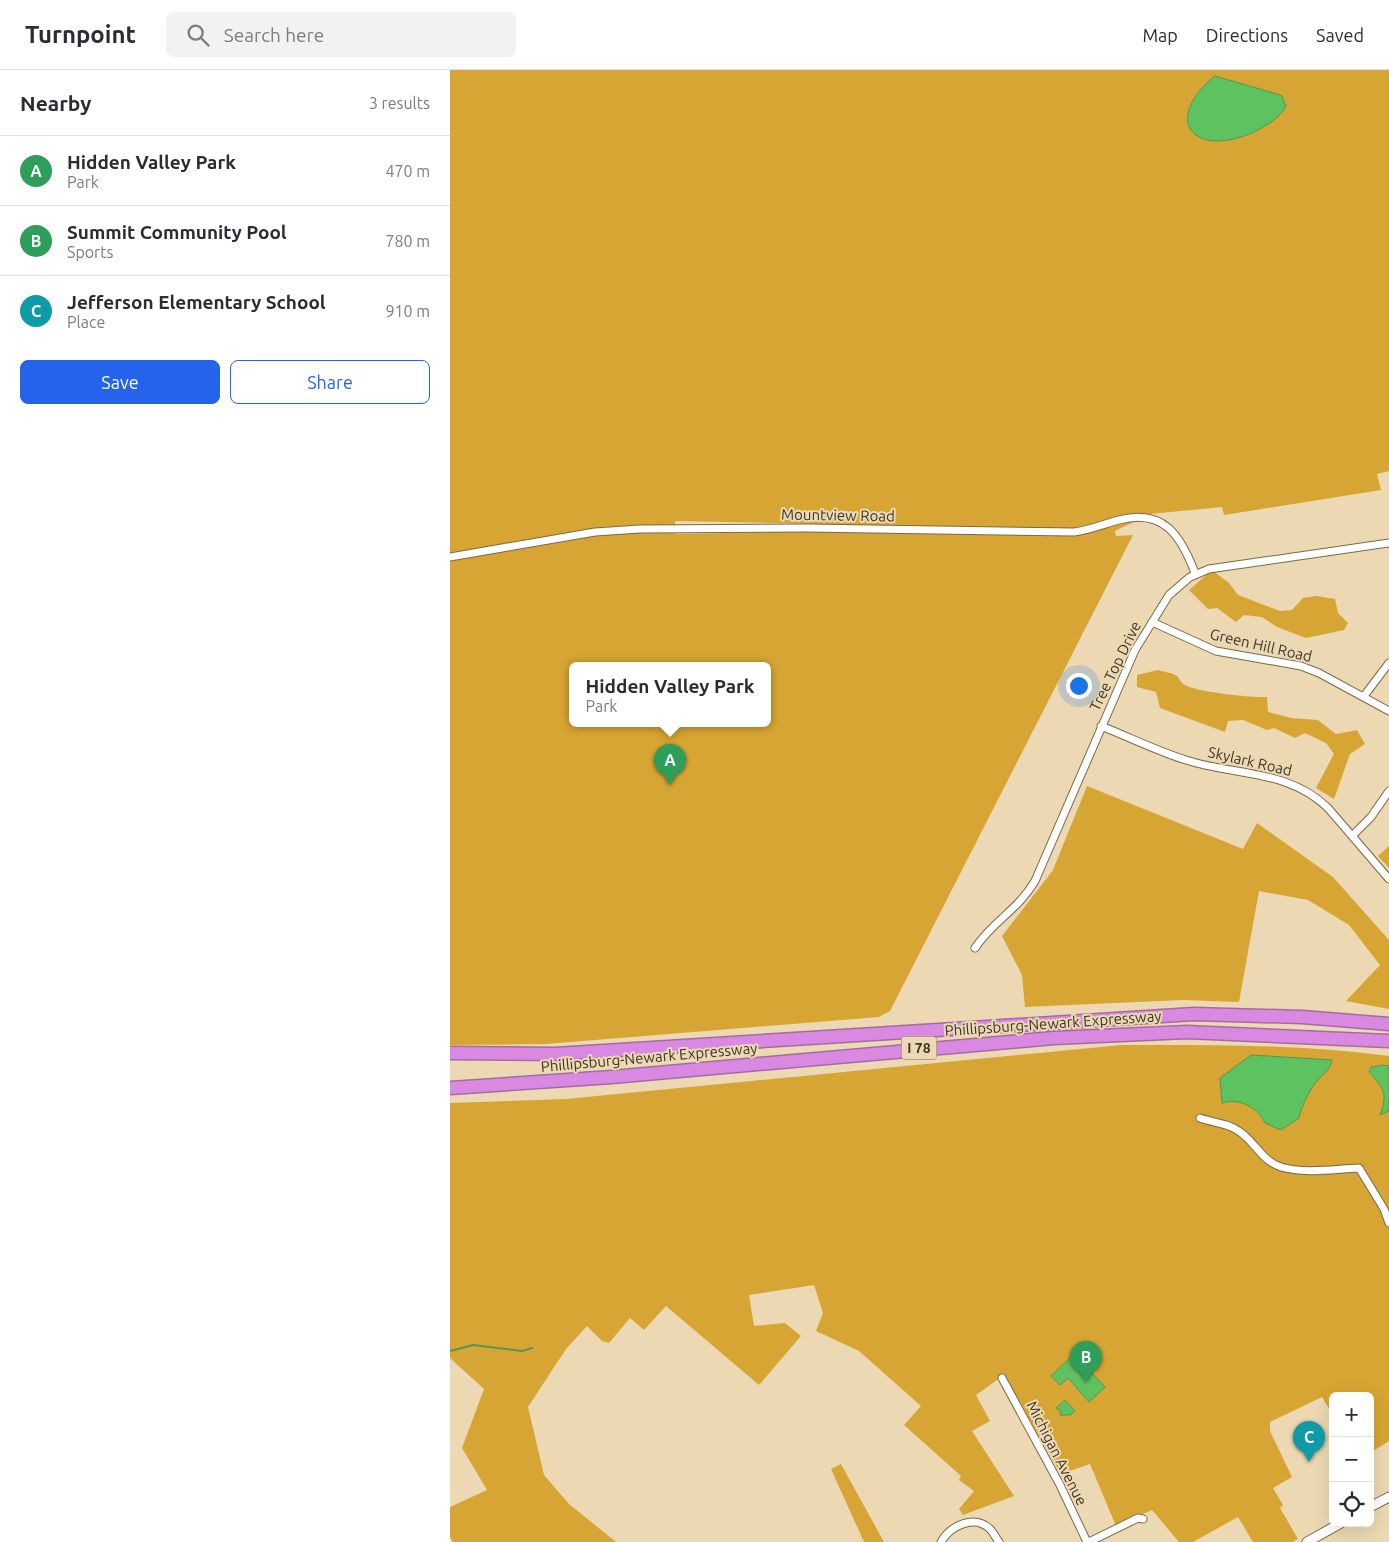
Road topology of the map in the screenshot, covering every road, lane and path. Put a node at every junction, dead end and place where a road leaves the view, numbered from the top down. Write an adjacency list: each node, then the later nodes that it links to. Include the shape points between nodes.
1 (1389, 543): 3 (street, Tree Top Drive)
2 (450, 557): 3 (street, Mountview Road, via 618,530 807,528 1074,532 1123,519 1145,517 1168,525)
3 (1195, 573): 4 (street, Tree Top Drive, via 1169,596)
4 (1152, 622): 6 (street, Green Hill Road, via 1216,651 1301,666); 8 (street, Tree Top Drive, via 1135,650)
5 (1389, 663): 6 (street)
6 (1364, 696): 7 (street, Green Hill Road)
7 (1389, 711)
8 (1101, 726): 10 (street, Skylark Road, via 1186,760 1254,773 1295,785 1320,800); 12 (street, Tree Top Drive, via 1035,880 1016,907 984,935)
9 (1389, 791): 10 (street, via 1371,817)
10 (1353, 835): 11 (street, Skylark Road)
11 (1389, 879)
12 (975, 948)
13 (1389, 1024): 16 (highway, Phillipsburg-Newark Expressway / I 78, via 1302,1017 1194,1014 555,1054)
14 (1389, 1042): 18 (highway, Phillipsburg-Newark Expressway / I 78, via 1187,1032 1073,1037)
15 (450, 1053): 16 (highway, Phillipsburg-Newark Expressway / I 78)
16 (493, 1055): 17 (highway, Phillipsburg-Newark Expressway / I 78)
17 (450, 1059)
18 (450, 1088)
19 (1200, 1118): 20 (street, via 1234,1127 1264,1157 1280,1167 1305,1170 1359,1168)
20 (1389, 1223)
21 (1002, 1378): 28 (street, Michigan Avenue)
22 (1389, 1497): 23 (street)
23 (1374, 1505)
24 (1143, 1520): 28 (street, via 1138,1518)
25 (1334, 1527): 29 (street)
26 (941, 1542): 27 (street, via 951,1529 969,1523 989,1528)
27 (999, 1542)
28 (1088, 1542)
29 (1307, 1542)

